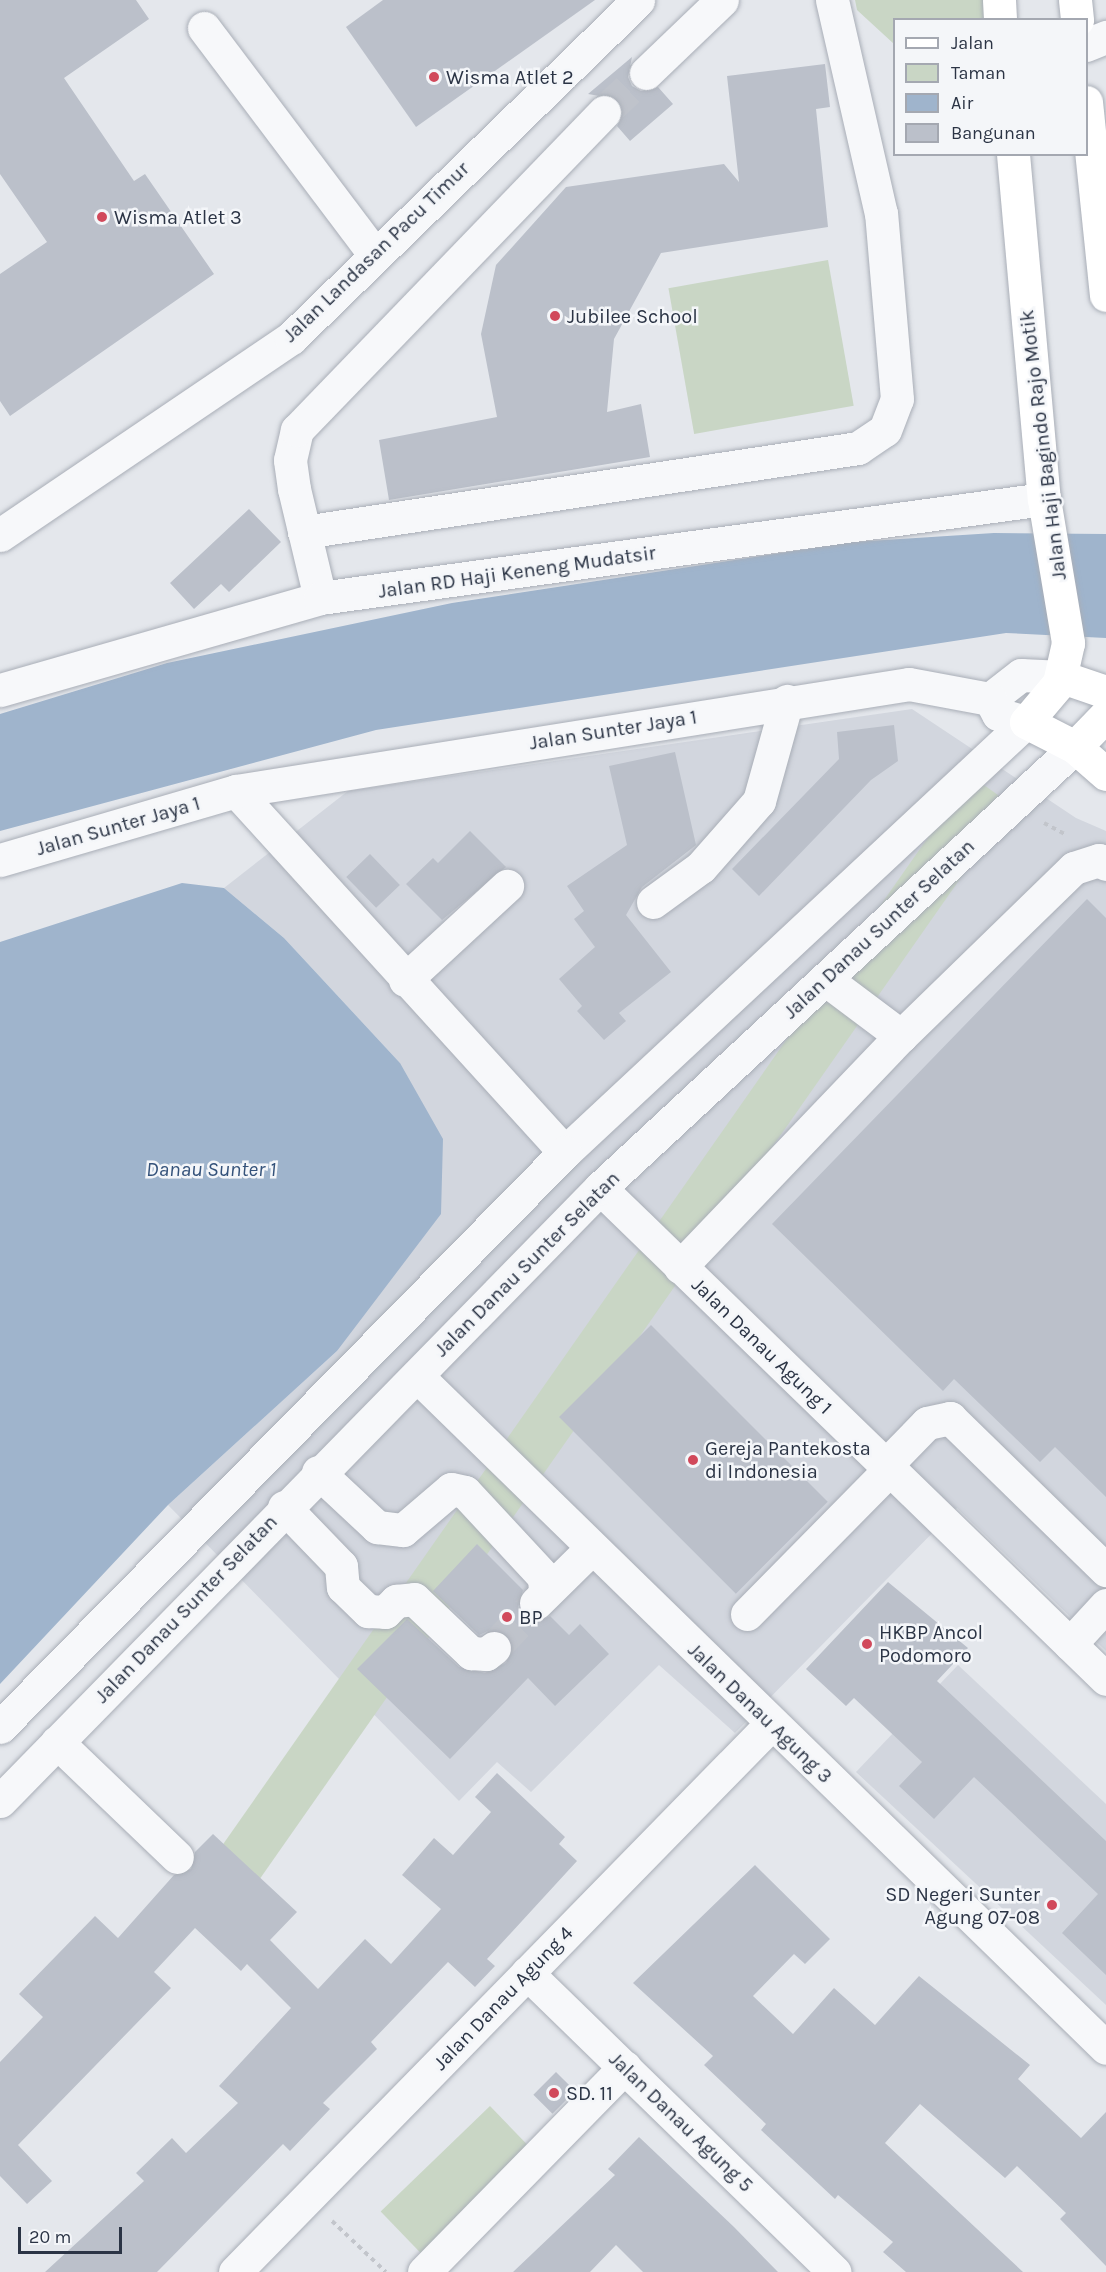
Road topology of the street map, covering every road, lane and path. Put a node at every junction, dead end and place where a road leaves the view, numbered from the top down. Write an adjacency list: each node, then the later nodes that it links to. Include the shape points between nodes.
1 (638, 0): 17 (street, Jalan Landasan Pacu Timur)
2 (722, 0): 11 (street)
3 (832, 0): 20 (street, via 881,214 897,399 885,430 858,448)
4 (999, 0): 6 (main road)
5 (1075, 0): 7 (main road)
6 (1000, 18)
7 (1077, 18)
8 (204, 28): 17 (street)
9 (1106, 37): 10 (street)
10 (1088, 44)
11 (646, 73)
12 (1088, 110): 15 (main road)
13 (604, 112): 20 (street, via 297,430 290,460)
14 (1013, 156): 19 (main road, Jalan Haji Bagindo Rajo Motik)
15 (1101, 165): 16 (main road)
16 (1103, 252): 18 (main road)
17 (375, 255): 21 (street, Jalan Landasan Pacu Timur, via 291,338)
18 (1106, 295)
19 (1047, 514): 22 (street, Jalan RD Haji Keneng Mudatsir); 23 (main road, Jalan Haji Bagindo Rajo Motik, via 1067,637)
20 (304, 532): 22 (street)
21 (0, 535)
22 (320, 598): 24 (street, Jalan RD Haji Keneng Mudatsir)
23 (1062, 677): 25 (main road); 26 (street, via 1021,675); 29 (main road)
24 (0, 690)
25 (1106, 692)
26 (990, 699): 27 (street, Jalan Sunter Jaya 1, via 909,684); 29 (street, via 998,714)
27 (787, 702): 32 (street, Jalan Sunter Jaya 1); 38 (street, via 759,801 701,867)
28 (1106, 715): 30 (main road)
29 (1026, 722): 30 (main road); 42 (street)
30 (1075, 747): 31 (main road); 33 (street, Jalan Danau Sunter Selatan)
31 (1106, 774)
32 (236, 791): 35 (street, Jalan Sunter Jaya 1); 39 (street)
33 (1012, 805): 34 (path); 40 (street, Jalan Danau Sunter Selatan)
34 (1072, 838)
35 (0, 860)
36 (1106, 864): 41 (street, via 1099,860 1074,868)
37 (507, 886): 39 (street)
38 (653, 902)
39 (405, 980): 42 (street)
40 (825, 980): 41 (street); 43 (street, Jalan Danau Sunter Selatan)
41 (901, 1036): 44 (street)
42 (565, 1152): 59 (street)
43 (600, 1188): 44 (street, Jalan Danau Agung 1); 45 (street, Jalan Danau Sunter Selatan)
44 (680, 1267): 46 (street, Jalan Danau Agung 1)
45 (417, 1376): 47 (street, Jalan Danau Sunter Selatan); 48 (street, Jalan Danau Agung 3)
46 (887, 1468): 52 (street, via 927,1423 950,1418); 54 (street); 55 (street, Jalan Danau Agung 1)
47 (318, 1472): 49 (street, Jalan Danau Sunter Selatan); 50 (street, via 377,1527 403,1530 451,1490 465,1492)
48 (518, 1475): 50 (street); 51 (street, Jalan Danau Agung 3)
49 (284, 1508): 56 (street, via 341,1566 342,1587 368,1611 385,1612 396,1601 414,1599 471,1653); 60 (street, Jalan Danau Sunter Selatan)
50 (482, 1509): 51 (street, via 544,1577 541,1597)
51 (592, 1548): 58 (street, Jalan Danau Agung 3)
52 (1106, 1570)
53 (1106, 1605): 55 (street)
54 (747, 1614)
55 (1070, 1644): 57 (street, Jalan Danau Agung 1)
56 (494, 1648)
57 (1106, 1679)
58 (771, 1724): 63 (street, Jalan Danau Agung 4); 64 (street, Jalan Danau Agung 3)
59 (0, 1727)
60 (57, 1742): 61 (street, Jalan Danau Sunter Selatan); 62 (street)
61 (0, 1801)
62 (177, 1857)
63 (527, 1973): 65 (street, Jalan Danau Agung 5); 66 (street, Jalan Danau Agung 4)
64 (1106, 2048)
65 (625, 2067): 69 (street); 70 (street, Jalan Danau Agung 5)
66 (308, 2198): 67 (street, Jalan Danau Agung 4); 68 (path)
67 (235, 2272)
68 (386, 2272)
69 (424, 2272)
70 (835, 2272)

